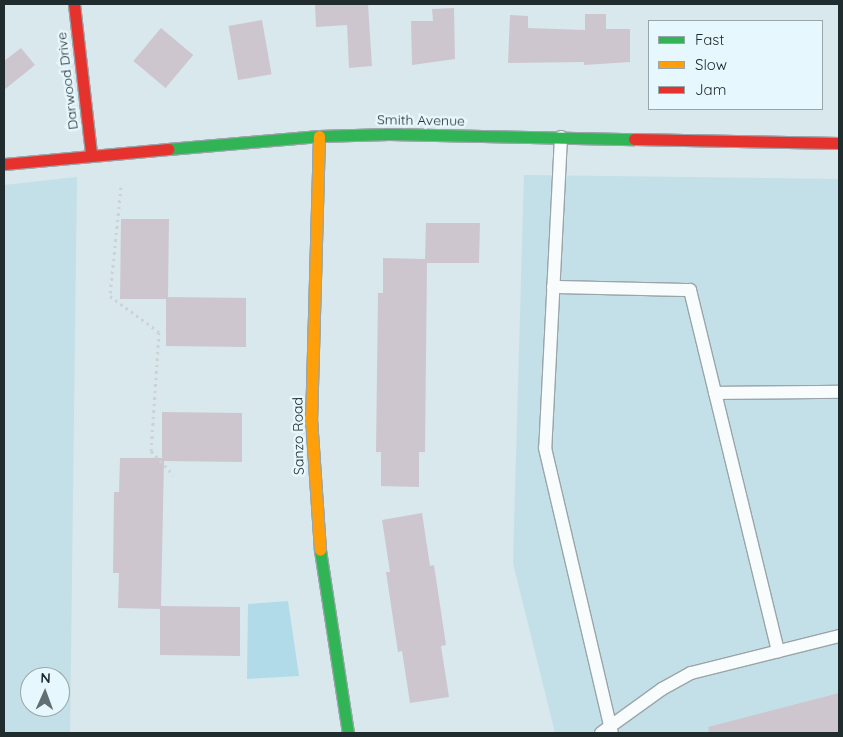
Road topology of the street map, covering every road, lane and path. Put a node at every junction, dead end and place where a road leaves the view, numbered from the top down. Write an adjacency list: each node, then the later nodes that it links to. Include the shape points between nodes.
1 (74, 4): 5 (main road, Darwood Drive)
2 (318, 136): 3 (main road, Smith Avenue); 5 (main road, Smith Avenue); 15 (main road, Sanzo Road, via 311,418 314,490 322,577)
3 (561, 137): 4 (main road, Smith Avenue); 8 (lane)
4 (839, 143)
5 (91, 154): 6 (main road, Smith Avenue)
6 (4, 164)
7 (121, 187): 11 (path, via 110,296 159,332 151,450)
8 (553, 287): 10 (lane, via 690,290); 14 (lane, via 545,448)
9 (839, 392): 10 (lane)
10 (715, 393): 13 (lane)
11 (173, 476)
12 (839, 636): 13 (lane)
13 (778, 651): 14 (lane, via 691,673 662,689)
14 (608, 731)
15 (348, 733)

